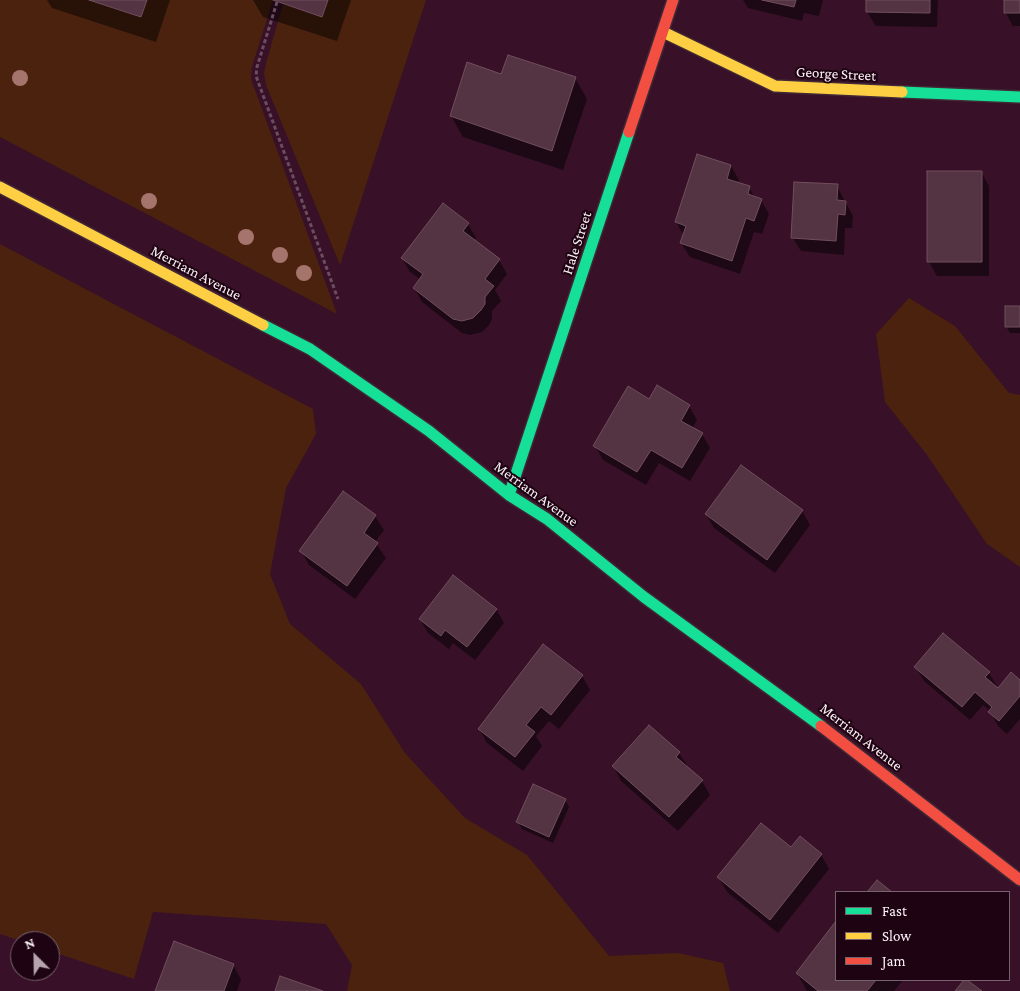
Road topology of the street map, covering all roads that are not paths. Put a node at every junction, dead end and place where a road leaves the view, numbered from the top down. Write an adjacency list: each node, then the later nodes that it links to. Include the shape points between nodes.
1 (674, 0): 2 (street, Hale Street)
2 (663, 32): 3 (street, George Street, via 775,86); 5 (street, Hale Street)
3 (1020, 97)
4 (0, 187): 5 (street, Merriam Avenue, via 310,349 429,431)
5 (510, 495): 6 (street, Merriam Avenue, via 547,519 644,597 798,708)
6 (1020, 880)

